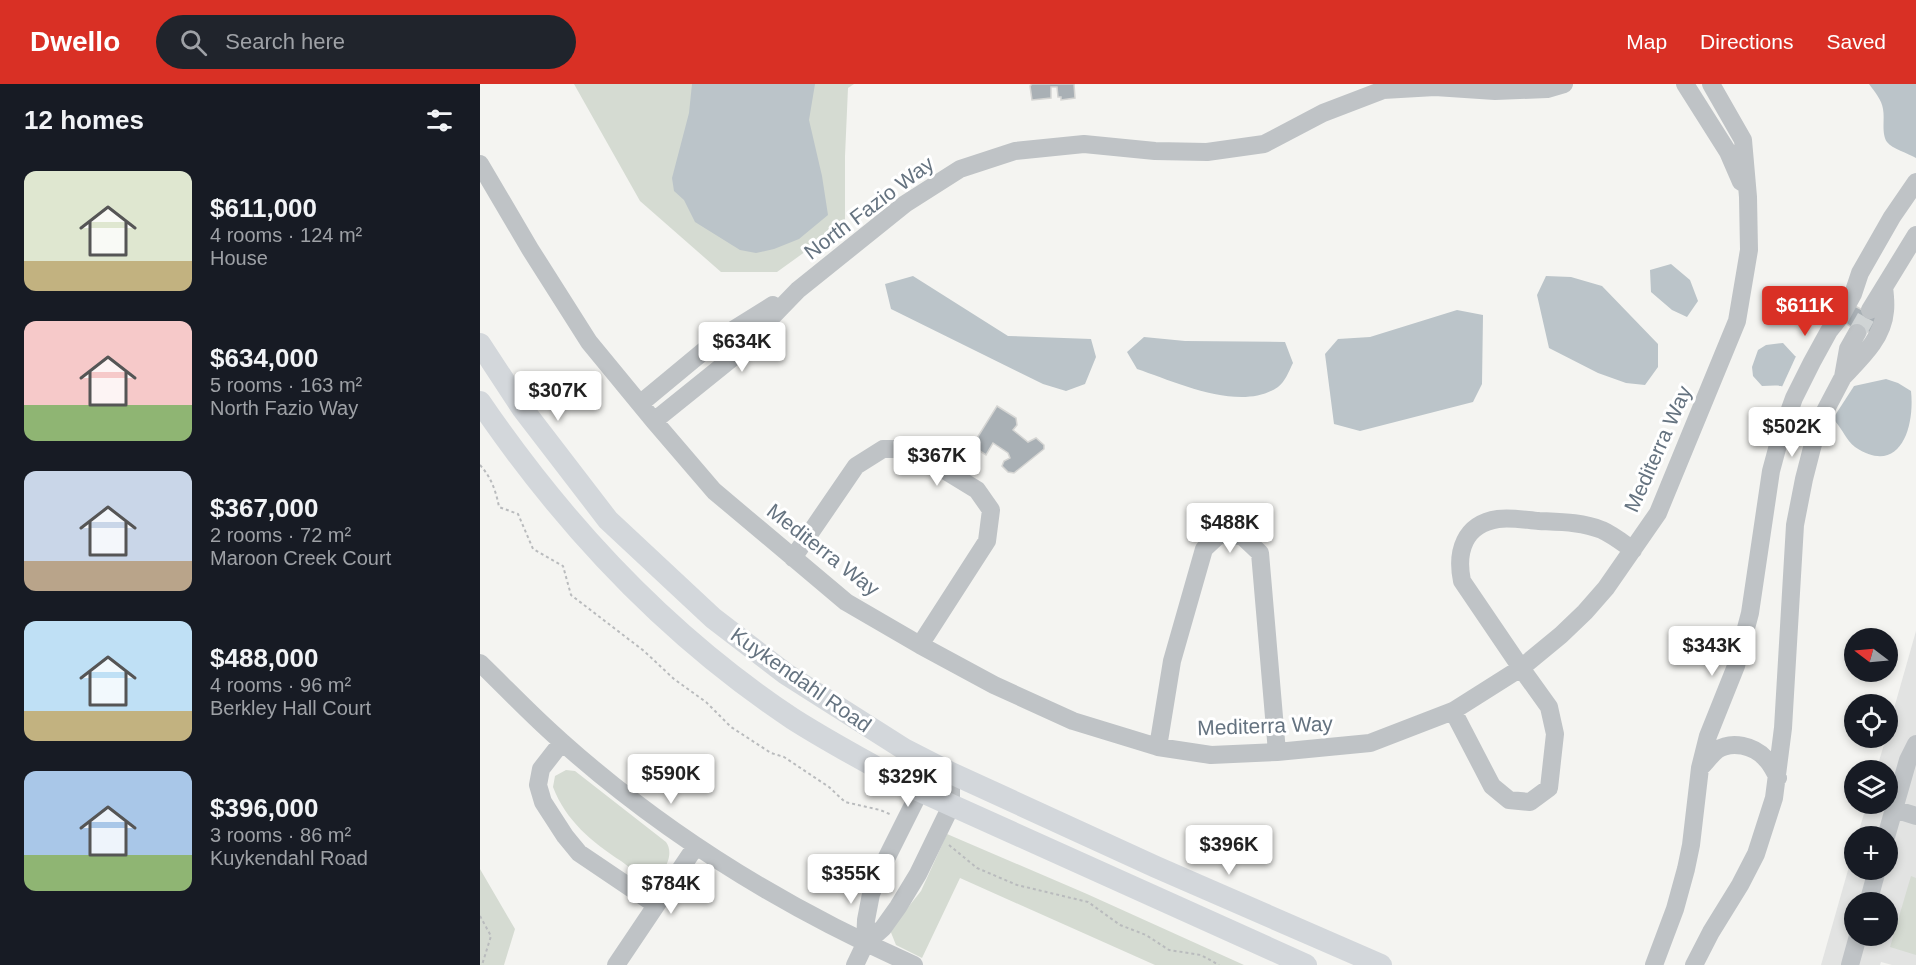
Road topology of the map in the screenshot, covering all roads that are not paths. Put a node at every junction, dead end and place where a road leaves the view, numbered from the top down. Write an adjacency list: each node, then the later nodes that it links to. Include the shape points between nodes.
1 (1564, 84): 10 (street, North Fazio Way, via 1547,89 1495,91 1435,87 1383,90 1323,113 1264,144 1207,153 1084,144 1016,151 960,169 905,204)
2 (1685, 84): 6 (street, Mediterra Way, via 1728,152)
3 (1711, 84): 6 (street, Mediterra Way, via 1743,140)
4 (480, 164): 16 (street, Mediterra Way, via 589,342)
5 (1916, 182): 8 (street)
6 (1748, 197): 20 (street, Mediterra Way, via 1749,250 1737,321 1658,513)
7 (1916, 235): 9 (street)
8 (1860, 273): 9 (street); 18 (street, via 1849,281 1835,304 1829,331 1794,398)
9 (1884, 287): 11 (street); 14 (street, via 1885,311 1880,329)
10 (798, 290): 16 (street, North Fazio Way, via 717,340); 17 (street, North Fazio Way, via 731,358)
11 (1870, 310)
12 (1857, 333): 14 (street, via 1848,350)
13 (480, 344): 32 (main road, Kuykendahl Road, via 522,408 608,520 686,594 786,674 904,749)
14 (1843, 377): 19 (street, via 1823,415)
15 (480, 402): 34 (main road, Kuykendahl Road, via 585,537 646,601 723,668 792,718)
16 (641, 404): 17 (street, Mediterra Way)
17 (654, 421): 21 (street, Mediterra Way, via 714,491)
18 (1771, 471): 19 (street); 30 (street, via 1750,613)
19 (1804, 479): 33 (street, via 1795,525)
20 (1633, 550): 24 (street, Mediterra Way, via 1585,612); 24 (street, via 1604,531 1570,523 1498,519 1481,524 1468,535 1461,548 1462,581)
21 (793, 558): 22 (street, Mediterra Way, via 846,602); 22 (street, via 856,466 883,449 910,449 977,490 991,510 987,541)
22 (920, 645): 28 (street, Mediterra Way, via 994,686 1074,722)
23 (480, 663): 26 (street)
24 (1521, 668): 25 (street, Mediterra Way); 25 (street, via 1549,707 1555,734 1549,788 1530,802 1509,800 1492,786)
25 (1453, 711): 29 (street, Mediterra Way, via 1370,743)
26 (562, 742): 39 (street); 42 (street, via 541,769 538,785 543,802 579,853)
27 (1916, 744): 31 (street)
28 (1158, 747): 29 (street, Mediterra Way, via 1211,755); 29 (street, via 1172,661 1204,549 1219,536 1242,536 1260,554)
29 (1277, 752)
30 (1700, 768): 33 (street, via 1719,749 1744,746 1767,759); 50 (street, via 1688,861)
31 (1911, 772): 35 (street)
32 (951, 773): 34 (street); 36 (street); 49 (main road, Kuykendahl Road)
33 (1778, 778): 51 (street, via 1756,854)
34 (920, 791): 36 (main road, Kuykendahl Road); 40 (street)
35 (1898, 800)
36 (951, 806): 41 (street); 48 (main road, Kuykendahl Road)
37 (1898, 810): 38 (street)
38 (1916, 816)
39 (696, 846): 42 (street); 43 (street)
40 (879, 876): 41 (street); 43 (street, via 871,894)
41 (909, 890): 43 (street, via 883,928)
42 (656, 904): 45 (street)
43 (865, 944): 46 (street); 47 (street)
44 (1855, 946): 52 (street)
45 (615, 965)
46 (855, 965)
47 (914, 965)
48 (1306, 965)
49 (1381, 965)
50 (1654, 965)
51 (1694, 965)
52 (1850, 965)

